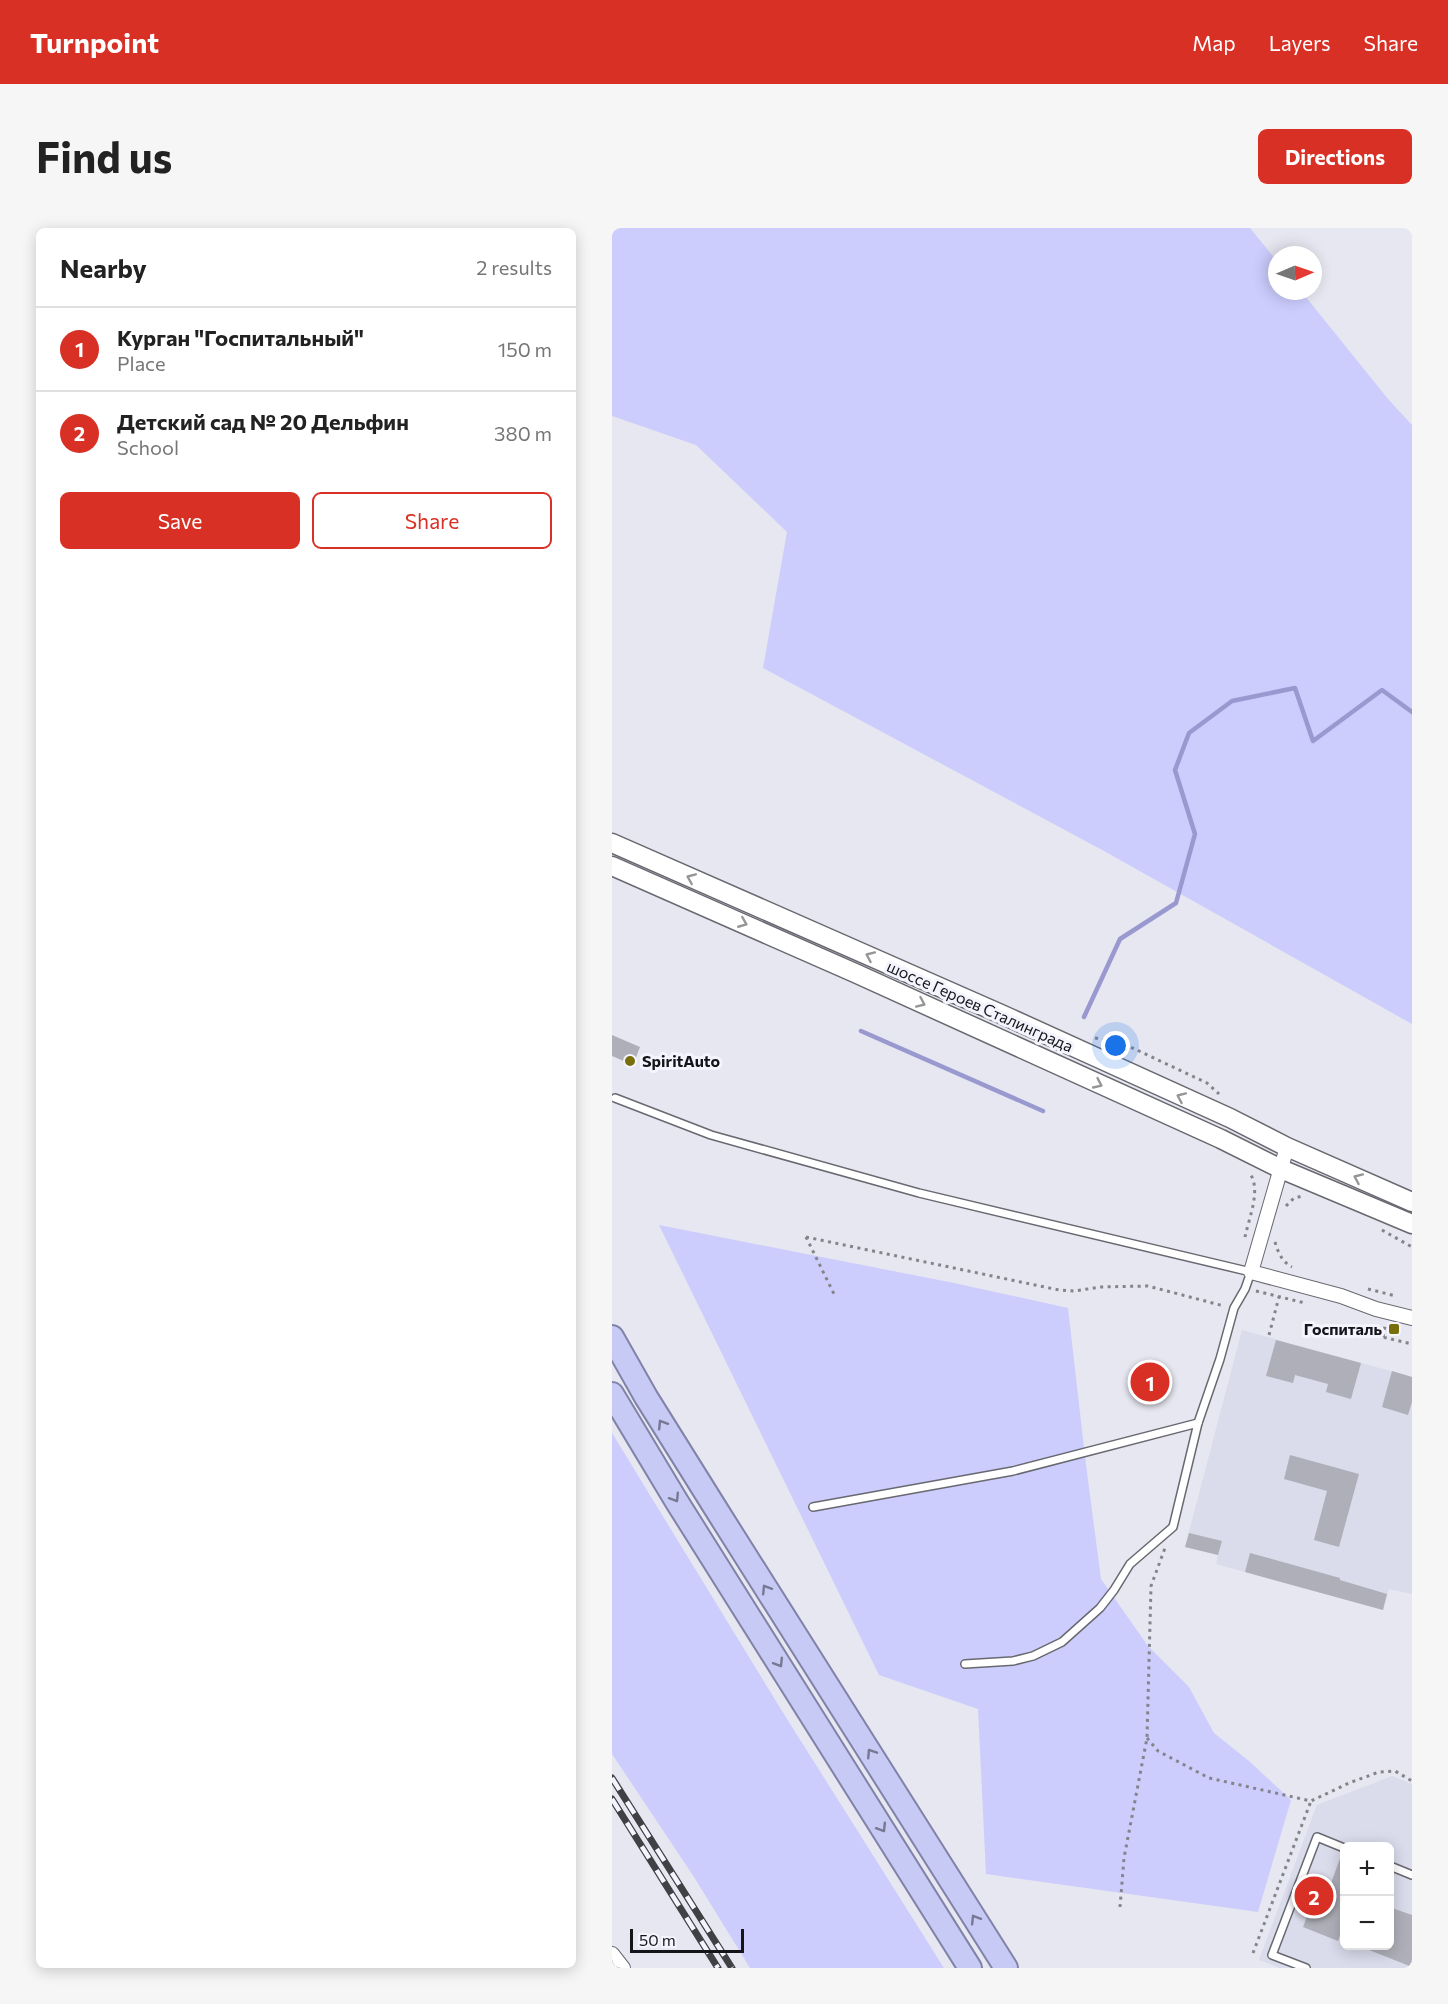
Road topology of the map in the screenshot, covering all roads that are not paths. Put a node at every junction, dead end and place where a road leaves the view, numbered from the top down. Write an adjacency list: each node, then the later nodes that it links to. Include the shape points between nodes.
1 (612, 843): 4 (main road, шоссе Героев Сталинграда, one-way to 1, via 1001,1014)
2 (612, 866): 5 (main road, шоссе Героев Сталинграда, one-way to 5, via 876,982)
3 (615, 1098): 8 (lane, via 711,1135 919,1193)
4 (1287, 1147): 5 (street); 6 (main road, шоссе Героев Сталинграда, one-way to 4)
5 (1281, 1169): 7 (main road, шоссе Героев Сталинграда); 8 (street)
6 (1412, 1202)
7 (1412, 1224)
8 (1251, 1272): 9 (street); 12 (lane, via 1234,1308)
9 (1412, 1318)
10 (612, 1337): 21 (highway, one-way to 10, via 714,1508)
11 (612, 1394): 20 (highway, one-way to 20)
12 (1198, 1423): 13 (lane, via 1013,1471); 14 (lane, via 1173,1527 1131,1564 1100,1608 1062,1642 1040,1653 1013,1661)
13 (813, 1506)
14 (965, 1664)
15 (1340, 1847): 22 (lane, via 1317,1838 1272,1955)
16 (1394, 1868): 17 (lane)
17 (1412, 1875)
18 (612, 1954): 19 (street)
19 (623, 1968)
20 (970, 1968)
21 (1006, 1968)
22 (1306, 1968)

